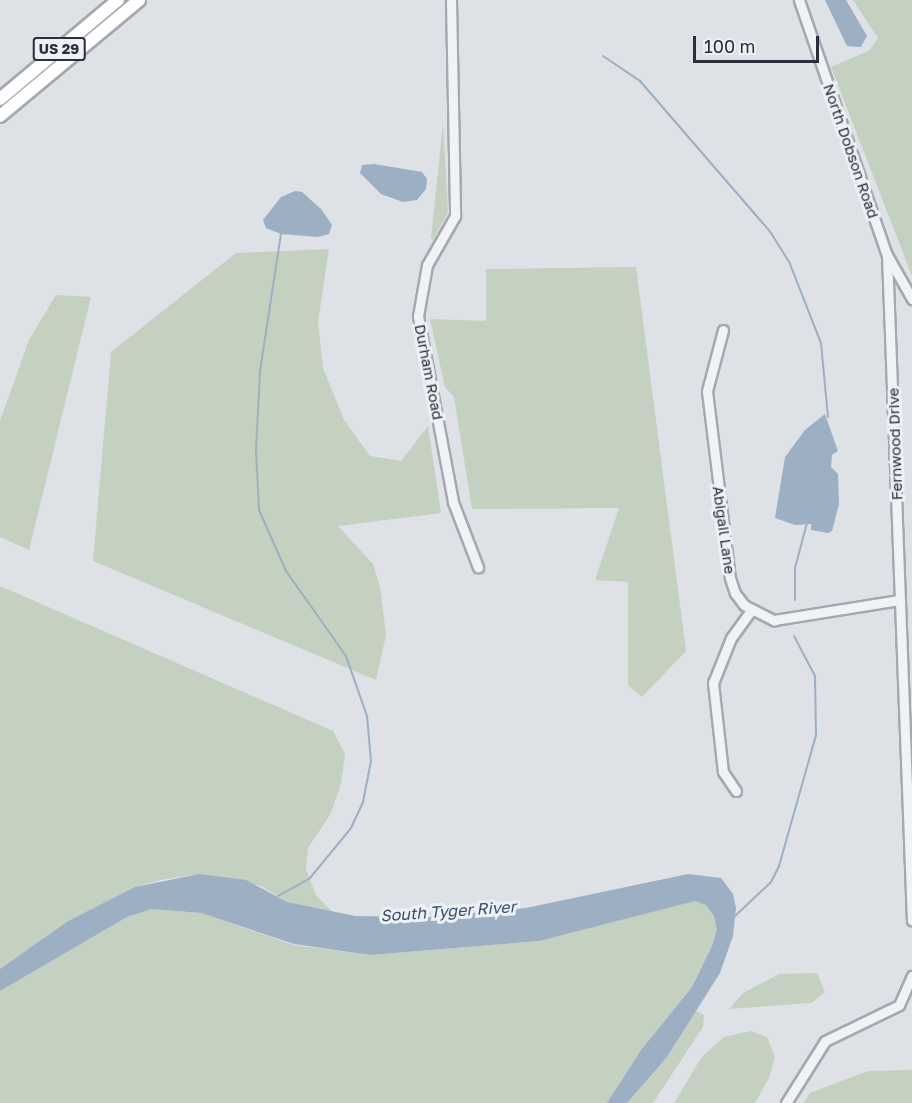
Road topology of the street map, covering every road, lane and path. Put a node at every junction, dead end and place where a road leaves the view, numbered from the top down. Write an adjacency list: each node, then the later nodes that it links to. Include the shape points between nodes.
1 (118, 0): 5 (main road, US 29)
2 (139, 0): 6 (main road, US 29)
3 (452, 0): 12 (street, Durham Road, via 455,216 427,265 418,316 433,380 449,485)
4 (799, 0): 9 (street, North Dobson Road)
5 (66, 43): 6 (main road); 7 (main road, US 29)
6 (75, 53): 8 (main road, US 29)
7 (0, 99)
8 (0, 116)
9 (887, 255): 10 (street, North Dobson Road); 13 (street, Fernwood Drive)
10 (912, 299)
11 (723, 330): 14 (street, Abigail Lane, via 707,391 708,412 730,578 735,593)
12 (478, 567)
13 (899, 600): 14 (street, via 774,620); 16 (street, Fernwood Drive)
14 (751, 610): 15 (street, via 731,639 713,683 723,772)
15 (736, 791)
16 (912, 921)
17 (912, 976): 18 (street, via 899,1005 825,1041)
18 (786, 1103)

